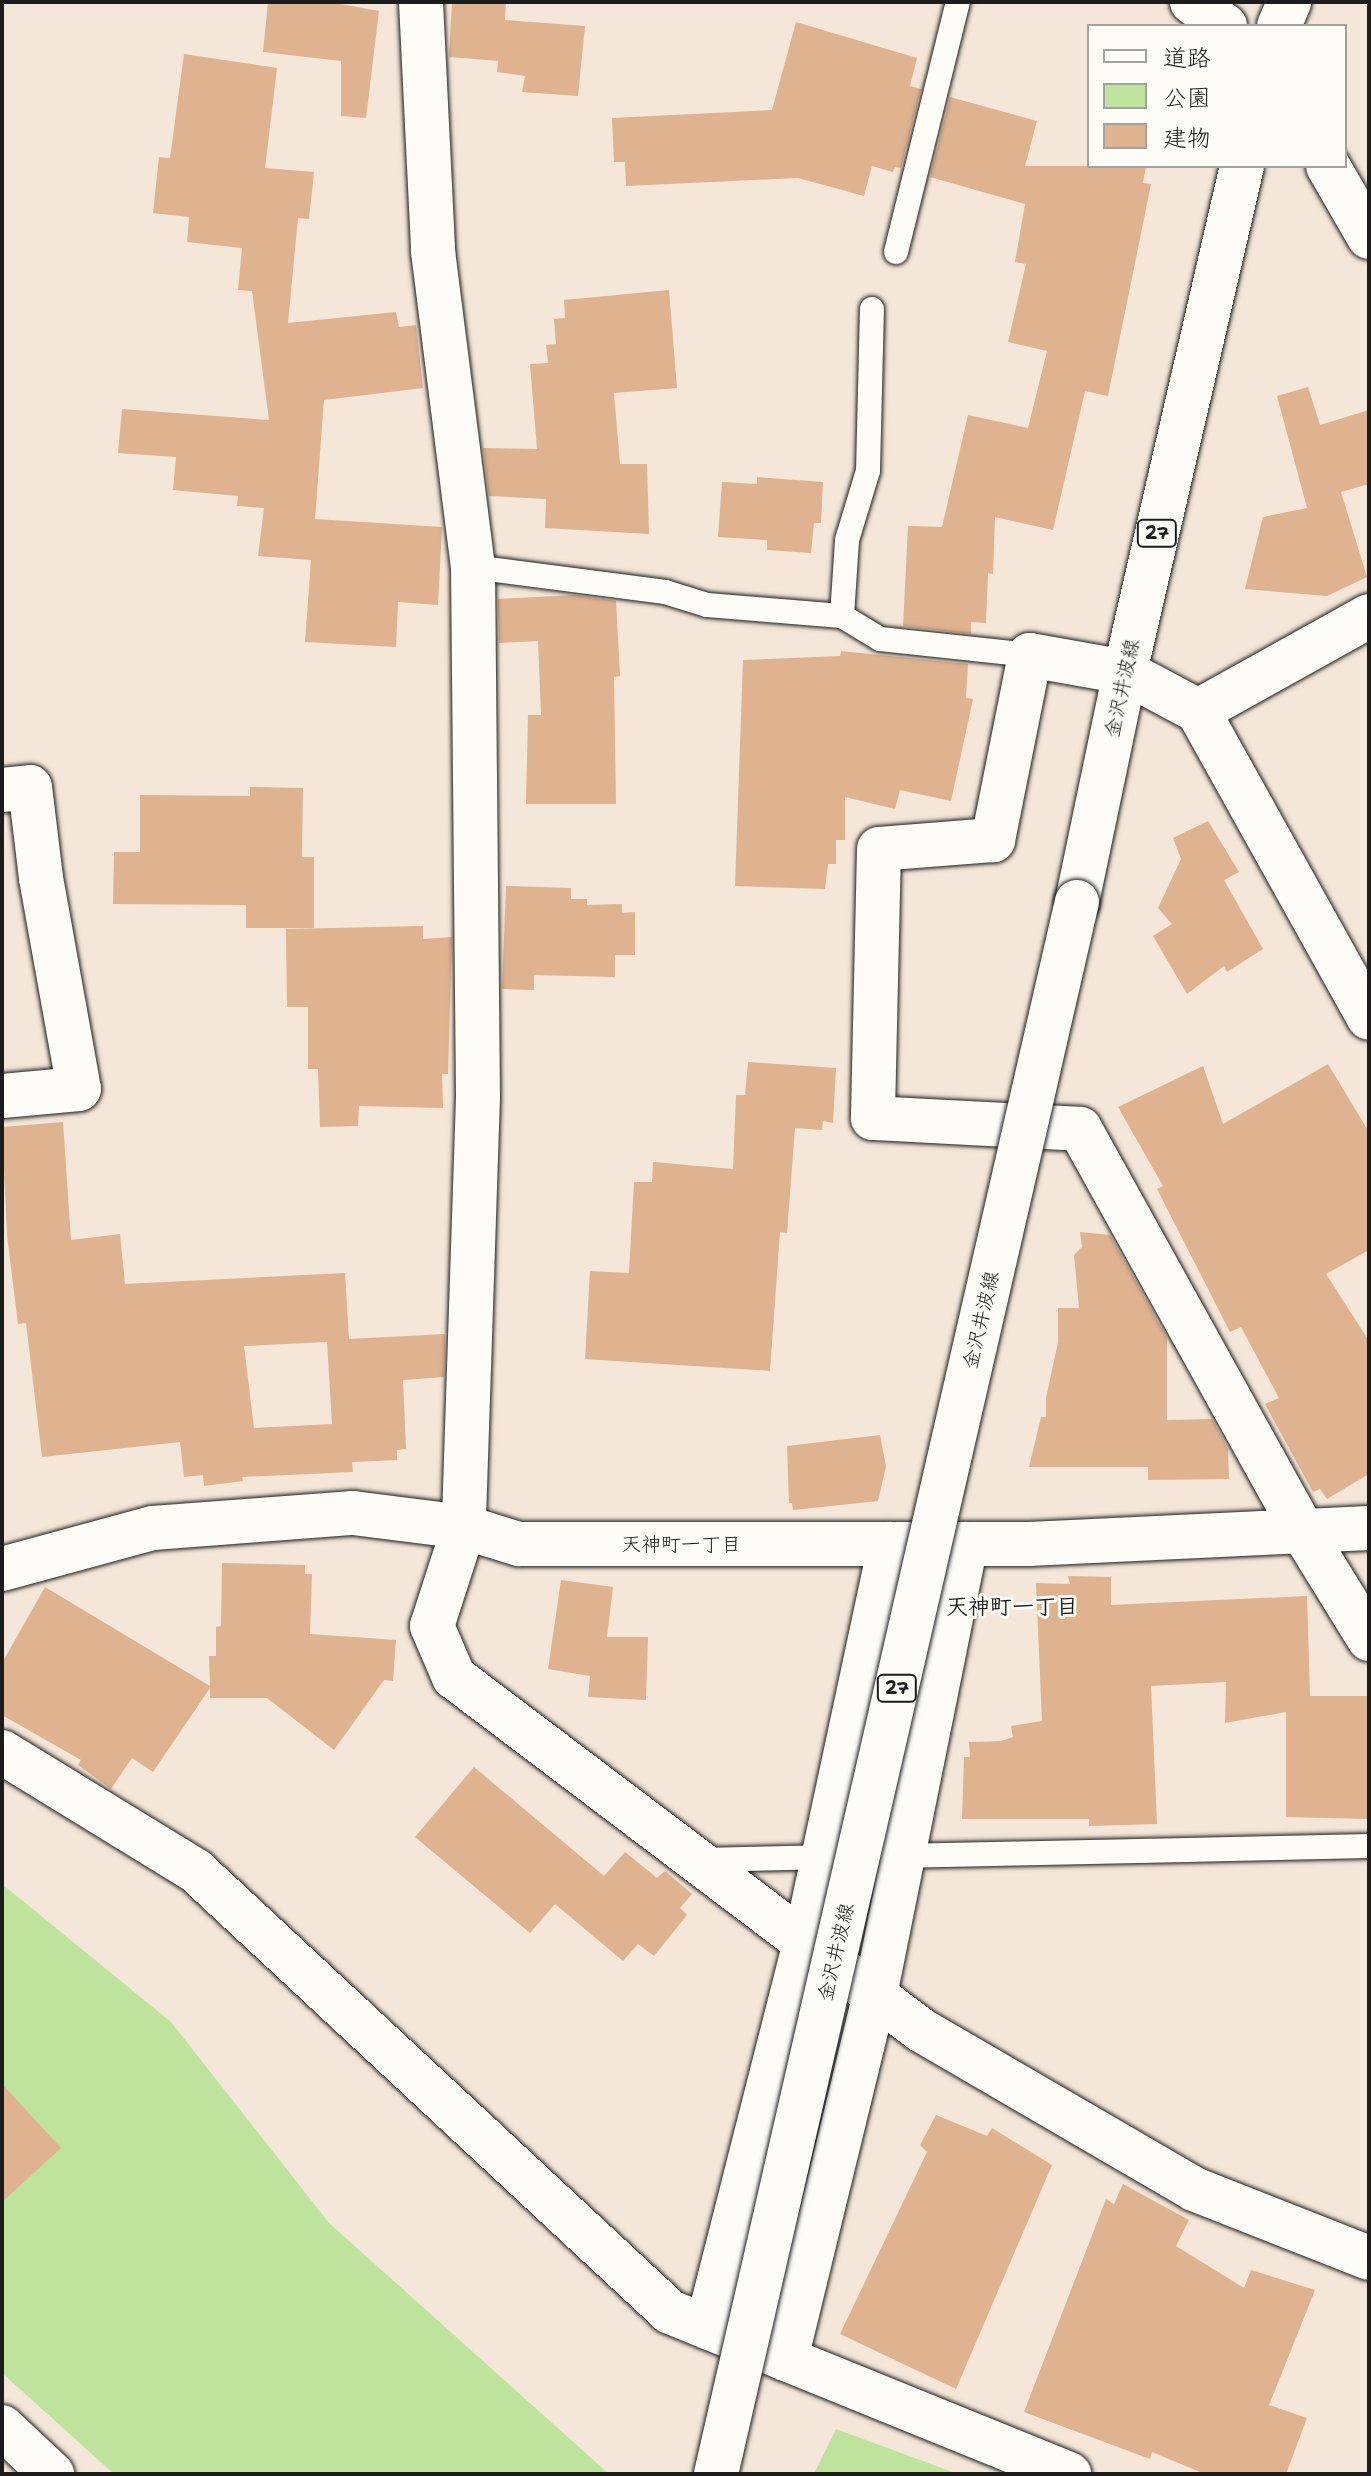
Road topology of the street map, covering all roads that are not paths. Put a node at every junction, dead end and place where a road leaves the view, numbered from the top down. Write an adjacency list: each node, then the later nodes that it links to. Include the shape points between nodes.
1 (421, 2): 12 (main road, via 433,251)
2 (958, 2): 10 (lane)
3 (1192, 2): 5 (main road)
4 (1289, 2): 6 (main road)
5 (1222, 24)
6 (1280, 24)
7 (1242, 168): 16 (main road, 金沢井波線 / 27)
8 (1329, 168): 9 (main road)
9 (1369, 237)
10 (896, 252)
11 (872, 309): 13 (lane, via 868,471 847,540)
12 (473, 567): 13 (lane, via 665,592 707,605); 21 (main road, via 478,1097)
13 (842, 616): 15 (lane, via 880,639)
14 (1369, 616): 17 (main road)
15 (1030, 655): 16 (main road); 23 (main road, via 993,840 879,849 873,1118 1080,1129)
16 (1125, 672): 17 (main road); 40 (main road, 金沢井波線 / 27, bridge, via 1077,902)
17 (1198, 711): 19 (main road)
18 (2, 790): 20 (main road, via 30,787 79,1089)
19 (1369, 1018)
20 (2, 1096)
21 (464, 1527): 24 (main road, 天神町一丁目, via 519,1544); 26 (main road, 天神町一丁目, via 353,1513 153,1528); 32 (main road, via 432,1626 454,1677)
22 (1369, 1528): 23 (main road, 天神町一丁目)
23 (1303, 1532): 25 (main road, 天神町一丁目); 27 (main road)
24 (890, 1544): 25 (main road, 天神町一丁目); 31 (main road)
25 (966, 1544): 30 (main road)
26 (3, 1566)
27 (1369, 1639)
28 (2, 1752): 36 (main road, via 196,1871 670,2312)
29 (1369, 1846): 30 (lane)
30 (904, 1856): 31 (lane); 34 (main road)
31 (823, 1857): 32 (lane); 33 (main road)
32 (696, 1860): 33 (main road)
33 (805, 1942): 34 (main road); 36 (main road)
34 (875, 1995): 35 (main road, via 921,2030 1194,2189); 37 (main road)
35 (1369, 2258)
36 (707, 2327): 37 (main road)
37 (786, 2359): 41 (main road)
38 (2, 2427): 39 (main road)
39 (52, 2474)
40 (716, 2474)
41 (1069, 2474)

